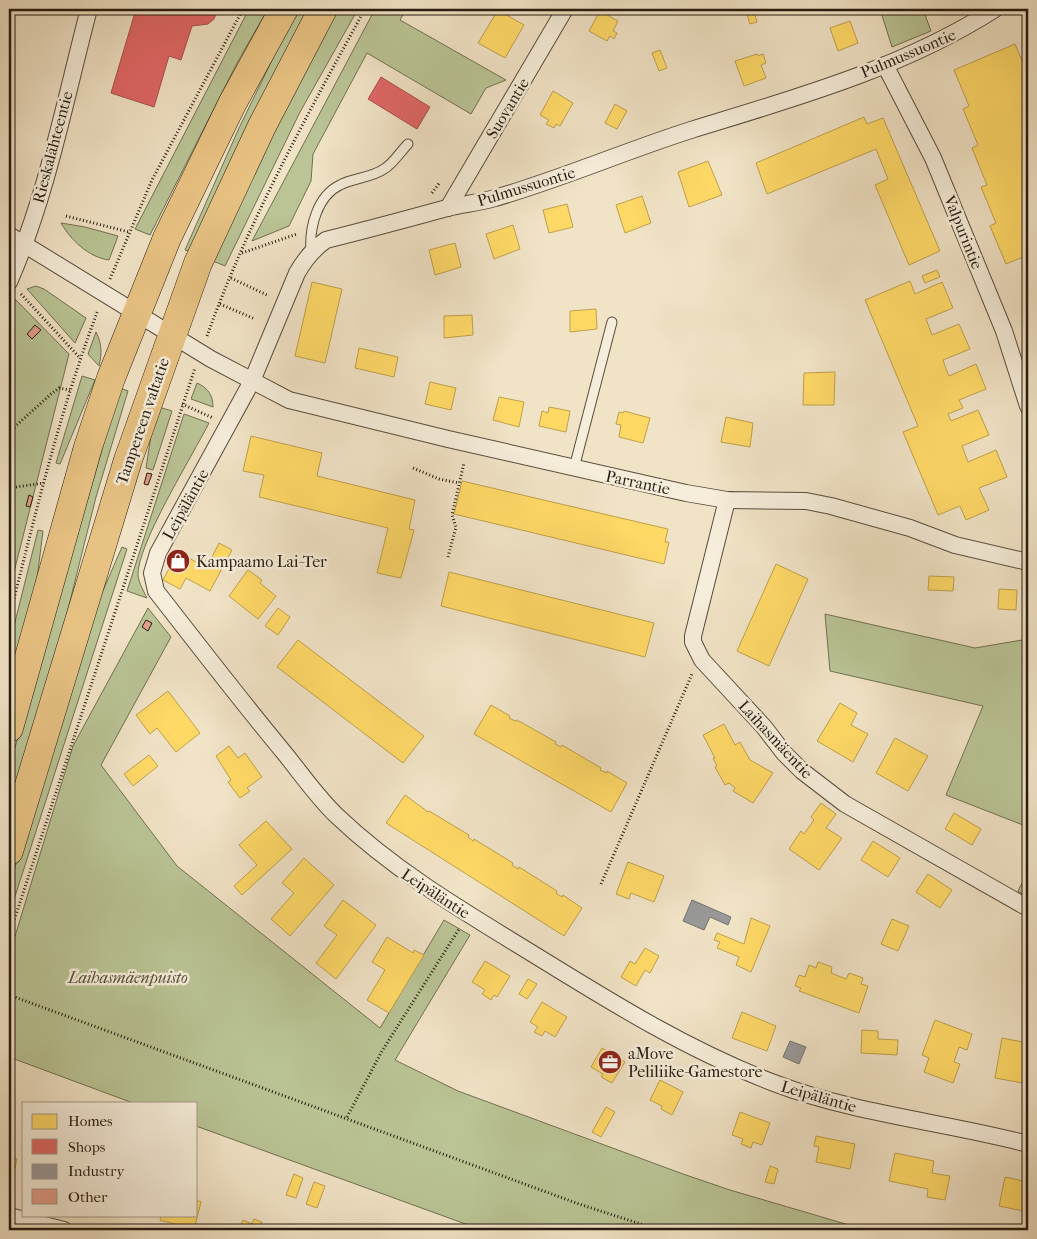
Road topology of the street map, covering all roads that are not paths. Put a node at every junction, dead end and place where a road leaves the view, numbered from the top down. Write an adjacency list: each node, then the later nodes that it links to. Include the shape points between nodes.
1 (89, 9): 10 (street, Rieskalähteentie)
2 (284, 9): 13 (highway, via 201,166)
3 (323, 9): 15 (highway, Tampereen valtatie, via 262,126 198,262)
4 (565, 9): 8 (street, Suovantie)
5 (995, 9): 6 (street, Pulmussuontie, via 962,30)
6 (885, 64): 8 (street, Pulmussuontie, via 783,102 633,149 552,180 492,199); 17 (street, Valpurintie, via 933,158 1004,331)
7 (408, 144): 11 (lane, via 384,169 340,184 328,192 316,212 310,239)
8 (448, 208): 11 (street, Pulmussuontie, via 326,240)
9 (9, 236): 10 (street)
10 (24, 246): 12 (street, Rieskalähteentie); 13 (street)
11 (311, 252): 16 (street, Pulmussuontie, via 297,273)
12 (9, 282)
13 (136, 313): 15 (street); 21 (highway, via 88,447)
14 (612, 322): 18 (lane)
15 (172, 335): 16 (street); 22 (highway, Tampereen valtatie, via 126,466)
16 (252, 381): 18 (street, Parrantie, via 289,400 312,407); 24 (street, Leipäläntie, via 158,553 152,574 156,591 243,704 336,815 400,870 469,915 674,1038 725,1063 776,1084 858,1107)
17 (1028, 406)
18 (574, 468): 19 (street, Parrantie)
19 (727, 500): 20 (street, Parrantie, via 806,501 831,506 910,528 954,545); 23 (street, Laihasmäentie, via 693,636 702,660 784,753 827,791)
20 (1028, 562)
21 (9, 728)
22 (9, 851)
23 (1028, 908)
24 (1028, 1144)
25 (9, 1216): 26 (street)
26 (64, 1230)

